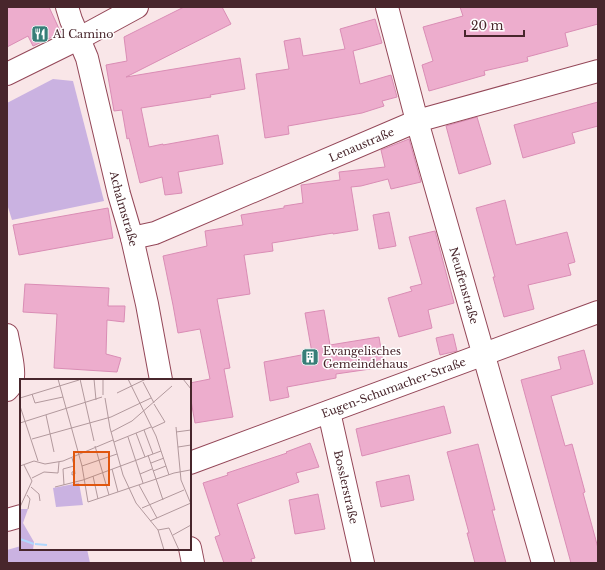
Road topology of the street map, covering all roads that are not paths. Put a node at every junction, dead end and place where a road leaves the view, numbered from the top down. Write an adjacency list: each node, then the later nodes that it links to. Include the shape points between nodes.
1 (67, 7): 4 (street, Achalmstraße)
2 (137, 7): 4 (street)
3 (387, 7): 7 (street, Neuffenstraße)
4 (80, 38): 6 (street); 8 (street, Achalmstraße)
5 (598, 71): 7 (street, Lenaustraße)
6 (7, 74)
7 (417, 120): 8 (street, Lenaustraße, via 155,232); 11 (street, Neuffenstraße)
8 (132, 238): 12 (street, Achalmstraße)
9 (598, 312): 11 (street, Eugen-Schumacher-Straße)
10 (7, 335): 13 (street, via 13,372 12,385)
11 (483, 355): 14 (street, Eugen-Schumacher-Straße); 21 (street, Neuffenstraße)
12 (161, 379)
13 (7, 390)
14 (329, 412): 15 (street, Eugen-Schumacher-Straße); 20 (street, Bosslerstraße)
15 (191, 463)
16 (20, 516): 17 (street)
17 (7, 520)
18 (190, 550): 19 (street)
19 (193, 563)
20 (362, 563)
21 (543, 563)

